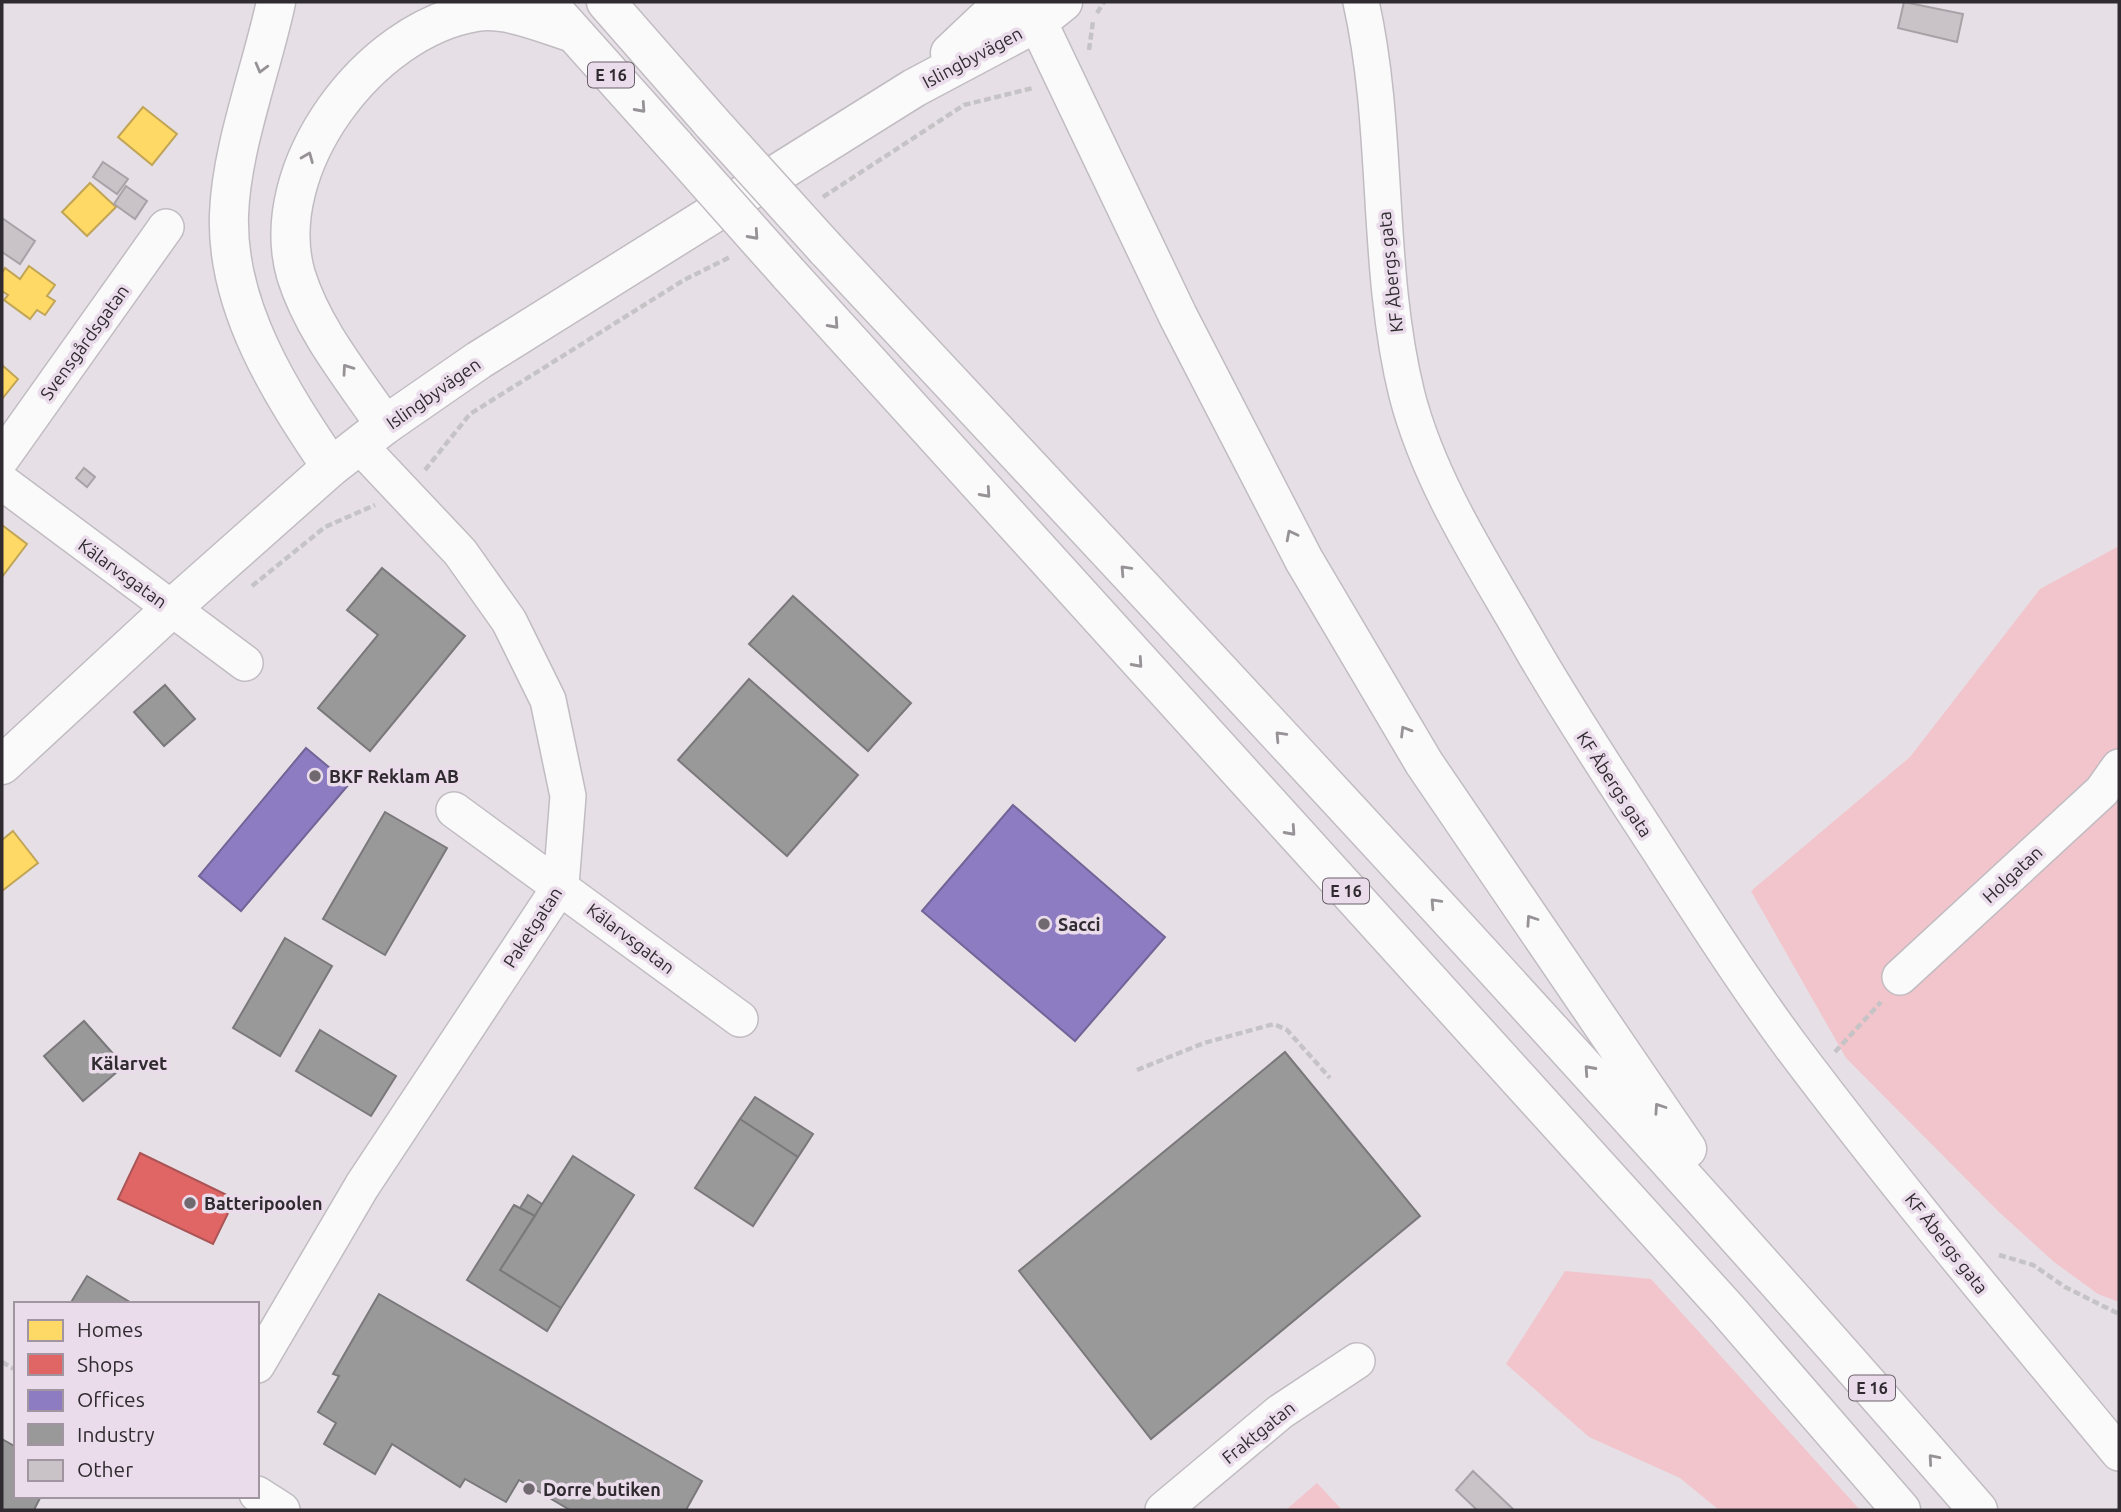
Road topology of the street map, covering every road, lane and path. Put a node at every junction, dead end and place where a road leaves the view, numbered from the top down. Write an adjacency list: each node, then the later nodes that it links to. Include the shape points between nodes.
1 (276, 2): 10 (main road, one-way to 10, via 235,173 229,215 234,270 244,311 266,360)
2 (547, 2): 7 (main road, E 16)
3 (606, 2): 25 (main road, E 16, one-way to 3, bridge, via 826,249)
4 (1004, 2): 8 (main road, Islingbyvägen)
5 (1361, 2): 29 (street, KF Åbergs gata, via 1371,62 1395,327 1408,397 1424,444 1479,558 1563,704 1791,1045 1968,1272)
6 (1043, 8): 8 (main road, Islingbyvägen); 25 (main road, one-way to 6, via 1424,763 1304,560 1178,316)
7 (574, 33): 10 (main road, one-way to 7, via 333,349 296,274 291,213 321,127 358,82 417,34 449,19 478,11 496,12); 33 (main road, E 16, one-way to 33, bridge, via 1727,1309)
8 (914, 88): 10 (main road, Islingbyvägen, via 479,360)
9 (166, 227): 11 (street, Svensgårdsgatan)
10 (358, 445): 13 (main road, Islingbyvägen); 18 (street, Paketgatan, via 460,552 509,621 548,700 568,796)
11 (2, 458)
12 (2, 482): 13 (street, Kälarvsgatan)
13 (172, 608): 14 (street, Kälarvsgatan); 15 (main road, Islingbyvägen)
14 (245, 663)
15 (2, 765)
16 (2119, 767): 19 (street, Holgatan, via 2102,791)
17 (454, 810): 18 (street, Kälarvsgatan)
18 (561, 885): 20 (street, Kälarvsgatan); 27 (street, Paketgatan, via 362,1186)
19 (1900, 977): 21 (path, via 1869,1018)
20 (740, 1019)
21 (1827, 1060)
22 (1137, 1070): 23 (path, via 1204,1043 1273,1024 1287,1030)
23 (1330, 1078)
24 (1995, 1254): 26 (path, via 2033,1265)
25 (1767, 1266): 34 (main road, E 16, one-way to 25)
26 (2119, 1314)
27 (259, 1361)
28 (1357, 1361): 32 (street, Fraktgatan, via 1280,1412)
29 (2119, 1453)
30 (259, 1495): 31 (street)
31 (282, 1510)
32 (1163, 1510)
33 (1901, 1510)
34 (1978, 1510)

